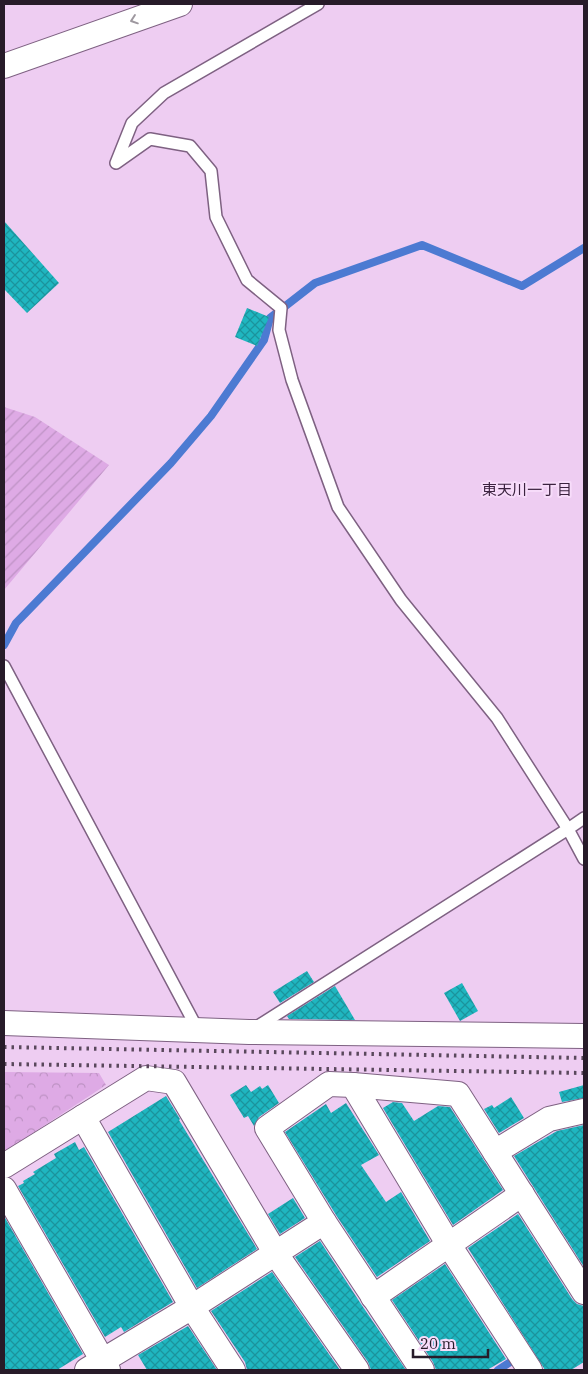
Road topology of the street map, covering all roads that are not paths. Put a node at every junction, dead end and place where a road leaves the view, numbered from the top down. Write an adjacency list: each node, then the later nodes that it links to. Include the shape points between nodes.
1 (180, 4): 3 (street, one-way to 3)
2 (318, 4): 6 (lane, via 164,93 132,123 116,163 150,139 190,146 210,170 216,217 247,280 281,308 279,330 292,380 338,506 401,600 497,718)
3 (4, 66)
4 (4, 666): 9 (lane)
5 (584, 818): 6 (lane)
6 (568, 830): 7 (lane); 10 (lane)
7 (584, 859)
8 (4, 1023): 9 (street)
9 (198, 1030): 10 (street)
10 (249, 1032): 11 (street)
11 (584, 1036)
12 (353, 1085): 15 (street, via 458,1094); 19 (street, via 329,1084 267,1128); 20 (street)
13 (584, 1111): 15 (street, via 549,1118)
14 (83, 1117): 16 (street); 21 (street, via 146,1078 174,1082); 24 (street)
15 (495, 1152): 18 (street)
16 (4, 1166)
17 (4, 1189): 25 (street)
18 (522, 1194): 20 (street); 22 (street)
19 (324, 1222): 21 (street); 23 (street)
20 (449, 1245): 23 (street); 29 (street)
21 (276, 1254): 24 (street); 27 (street)
22 (584, 1292)
23 (373, 1297): 28 (street)
24 (192, 1307): 25 (street); 26 (street)
25 (99, 1367)
26 (233, 1370)
27 (356, 1370)
28 (422, 1370)
29 (530, 1370)

